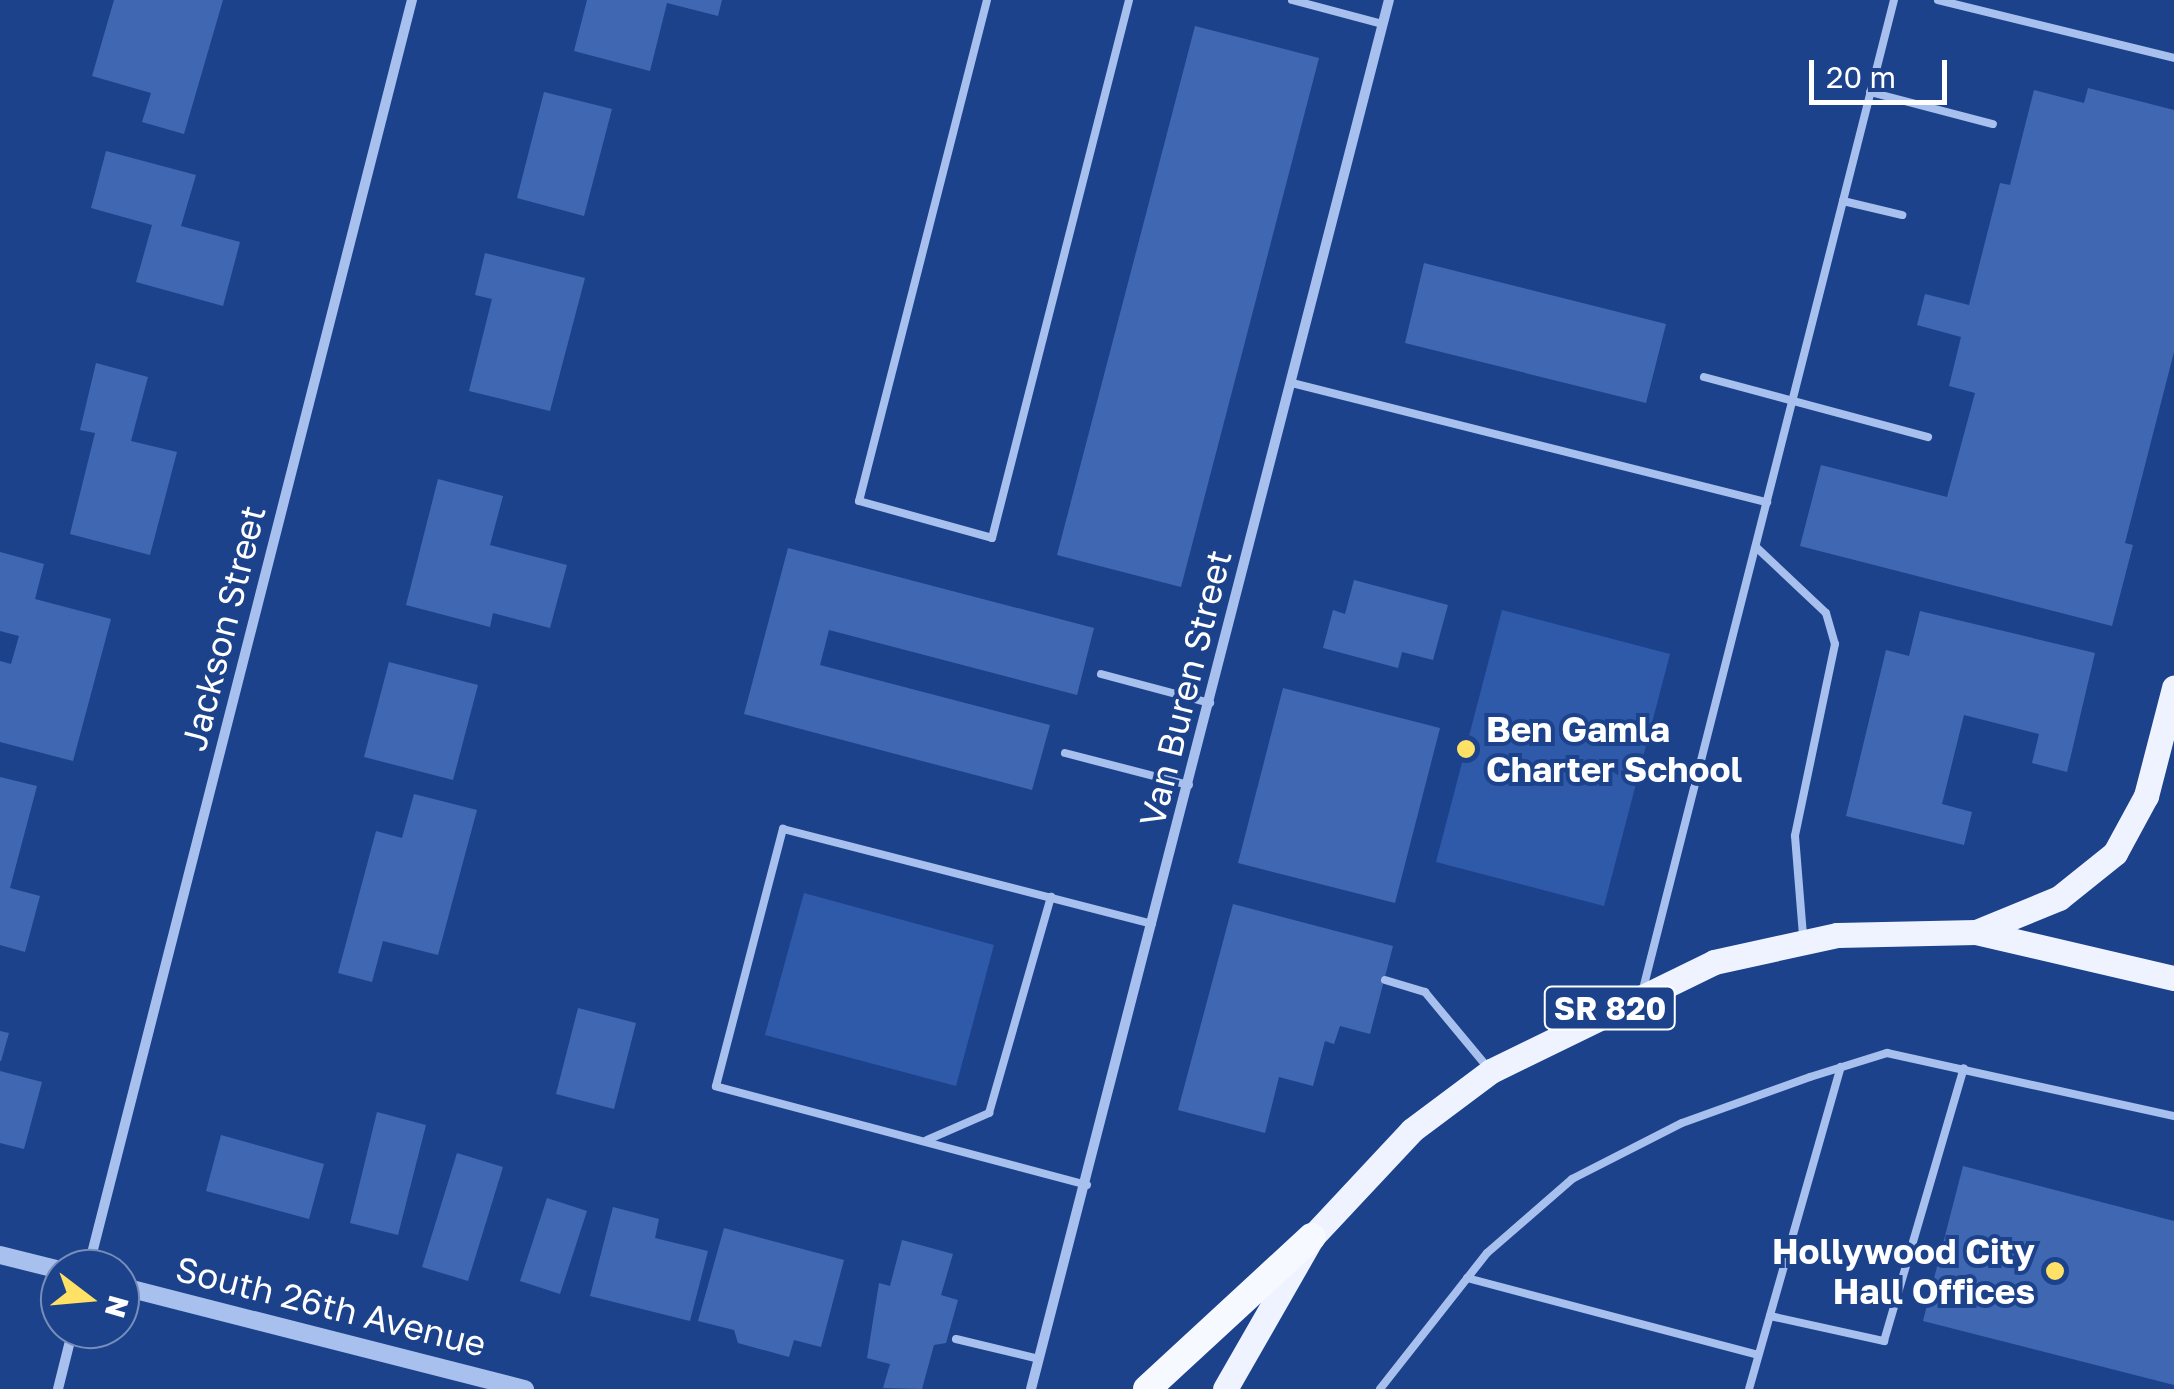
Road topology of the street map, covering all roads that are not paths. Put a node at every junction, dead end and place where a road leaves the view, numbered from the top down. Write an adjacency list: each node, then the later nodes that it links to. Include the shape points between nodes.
1 (412, 0): 39 (street, Jackson Street)
2 (987, 0): 3 (lane, via 860,501 992,538)
3 (1129, 0)
4 (1292, 0): 8 (lane)
5 (1389, 0): 8 (street, Van Buren Street)
6 (1894, 0): 10 (lane)
7 (1938, 0): 9 (lane)
8 (1383, 24): 15 (street, Van Buren Street)
9 (2174, 58)
10 (1870, 92): 11 (lane); 12 (lane)
11 (1994, 124)
12 (1843, 200): 13 (lane); 16 (lane)
13 (1902, 215)
14 (1704, 377): 16 (lane)
15 (1292, 383): 18 (lane); 22 (street, Van Buren Street)
16 (1793, 401): 17 (lane); 18 (lane)
17 (1928, 437)
18 (1767, 502): 19 (lane)
19 (1756, 546): 28 (lane, via 1826,612 1835,644 1795,836); 31 (lane)
20 (1101, 674): 22 (lane)
21 (2174, 688): 27 (main road, SR 820, via 2146,796 2115,852 2059,898)
22 (1210, 703): 24 (street, Van Buren Street)
23 (1064, 753): 24 (lane)
24 (1188, 785): 26 (street, Van Buren Street)
25 (1050, 897): 26 (lane); 36 (lane, via 989,1113); 36 (lane, via 783,829 716,1086)
26 (1153, 924): 37 (street, Van Buren Street)
27 (1976, 932): 28 (main road, SR 820, via 1838,935); 29 (main road)
28 (1804, 943): 31 (main road, SR 820, via 1714,962)
29 (2174, 978)
30 (1385, 980): 34 (lane, via 1425,992)
31 (1642, 994): 34 (main road, SR 820)
32 (1841, 1067): 33 (lane, via 1887,1053); 42 (lane, via 1682,1122 1572,1179); 44 (lane)
33 (1964, 1068): 35 (lane); 44 (lane, via 1884,1341)
34 (1491, 1071): 38 (main road, SR 820, via 1412,1130)
35 (2174, 1116)
36 (923, 1141): 37 (lane)
37 (1086, 1185): 48 (street, Van Buren Street)
38 (1312, 1237): 52 (highway); 53 (main road, SR 820)
39 (93, 1249)
40 (0, 1255): 41 (street)
41 (40, 1265)
42 (1467, 1278): 47 (lane); 54 (lane)
43 (140, 1291): 50 (street, South 26th Avenue)
44 (1770, 1316): 47 (lane)
45 (956, 1339): 48 (lane)
46 (68, 1349): 49 (street)
47 (1758, 1356): 55 (lane)
48 (1039, 1360): 51 (street, Van Buren Street)
49 (58, 1389)
50 (525, 1389)
51 (1031, 1389)
52 (1147, 1389)
53 (1224, 1389)
54 (1380, 1389)
55 (1749, 1389)

